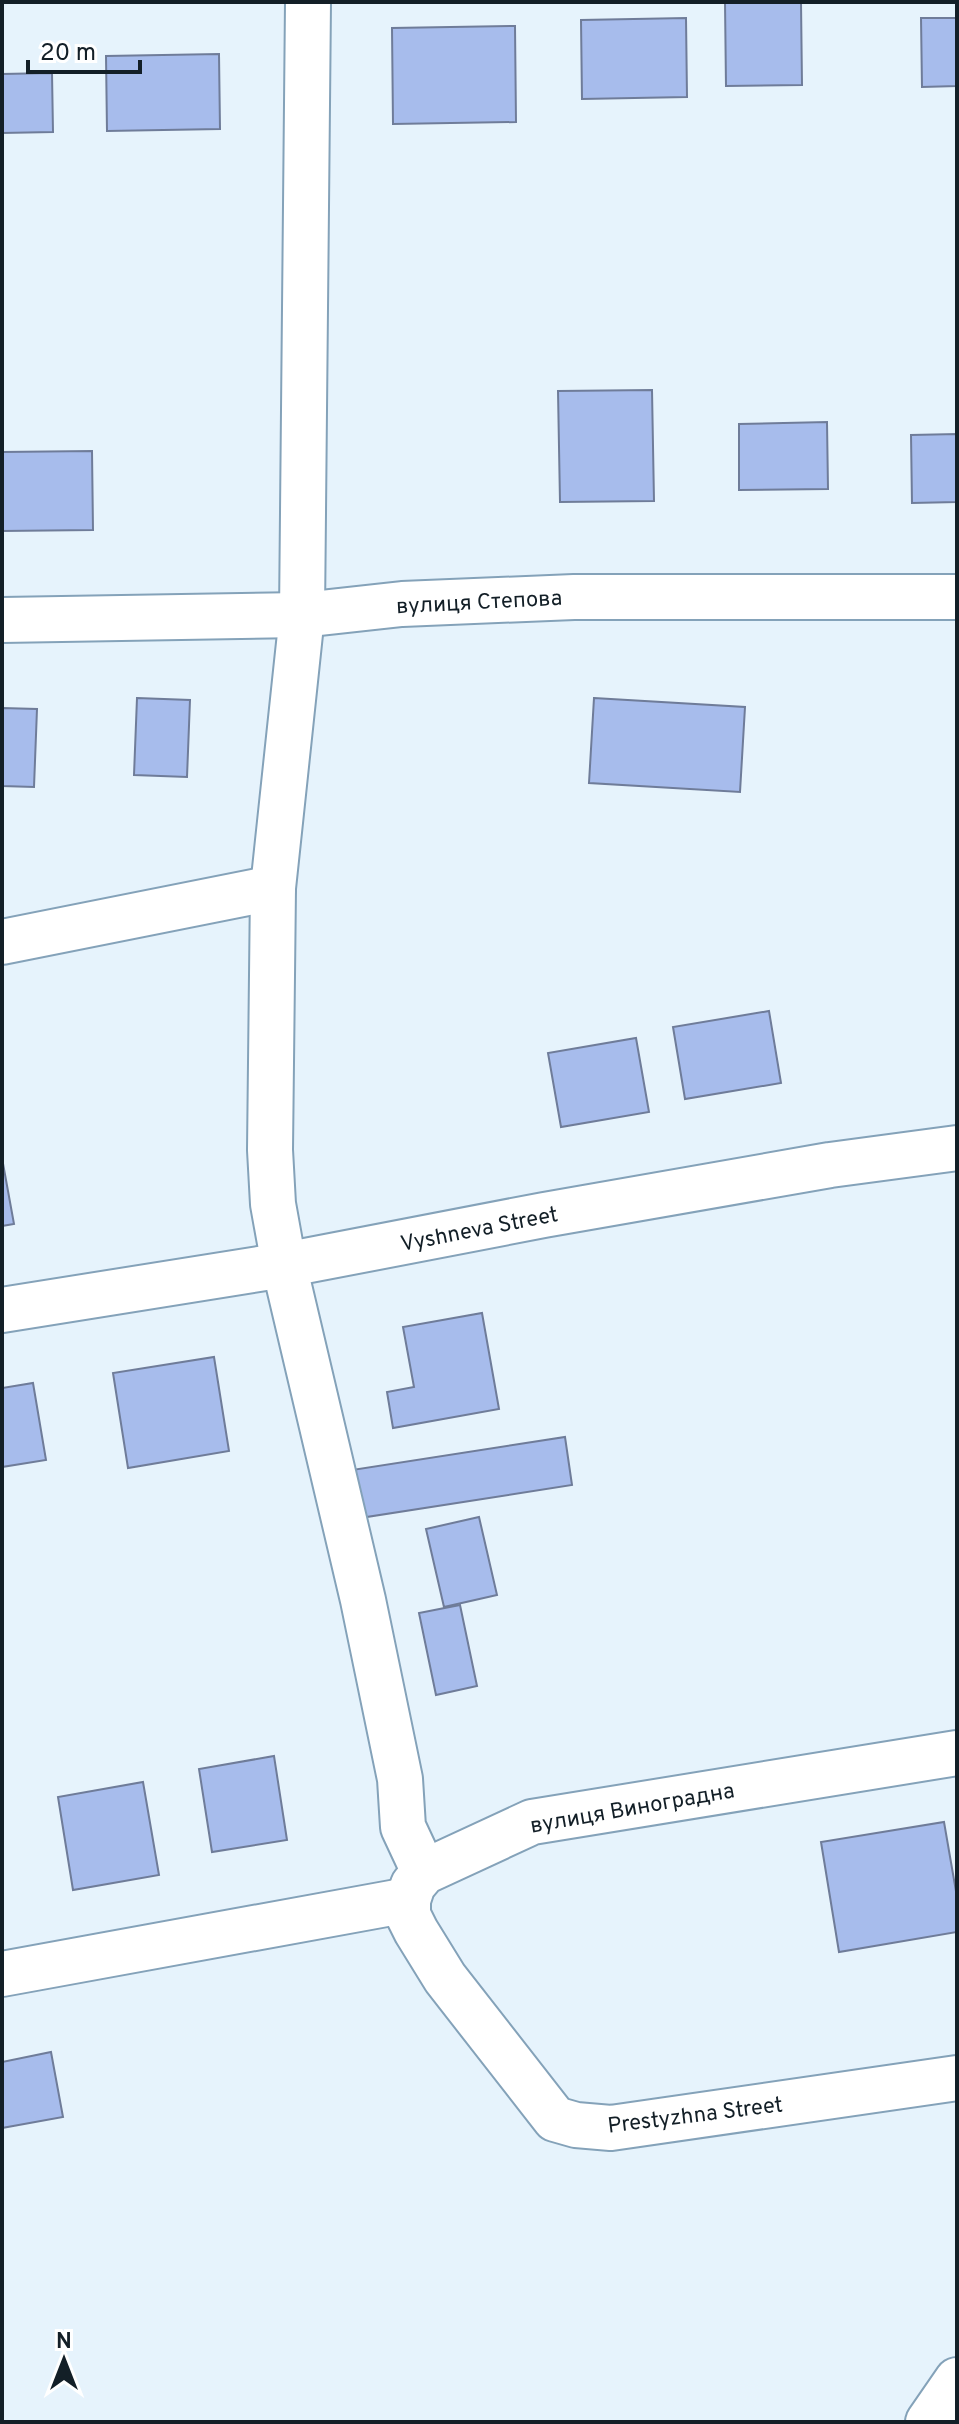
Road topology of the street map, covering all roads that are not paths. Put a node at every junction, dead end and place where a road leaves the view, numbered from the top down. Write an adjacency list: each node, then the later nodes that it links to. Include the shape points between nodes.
1 (308, 2): 3 (street, Prestyzhna Street)
2 (957, 597): 3 (street, вулиця Степова, via 574,597 402,604)
3 (302, 615): 4 (street, вулиця Степова); 5 (street, Prestyzhna Street)
4 (2, 620)
5 (273, 888): 6 (street); 8 (street, Prestyzhna Street, via 270,1150)
6 (2, 942)
7 (957, 1148): 8 (street, Vyshneva Street, via 830,1165)
8 (284, 1265): 9 (street, Vyshneva Street); 11 (street, Prestyzhna Street, via 363,1600)
9 (2, 1310)
10 (957, 1753): 11 (street, вулиця Виноградна, via 532,1822)
11 (416, 1886): 12 (street, вулиця Виноградна); 13 (street, Prestyzhna Street, via 408,1915 445,1978 555,2119 611,2128)
12 (2, 1974)
13 (957, 2078)
14 (957, 2380): 15 (street)
15 (928, 2422)

